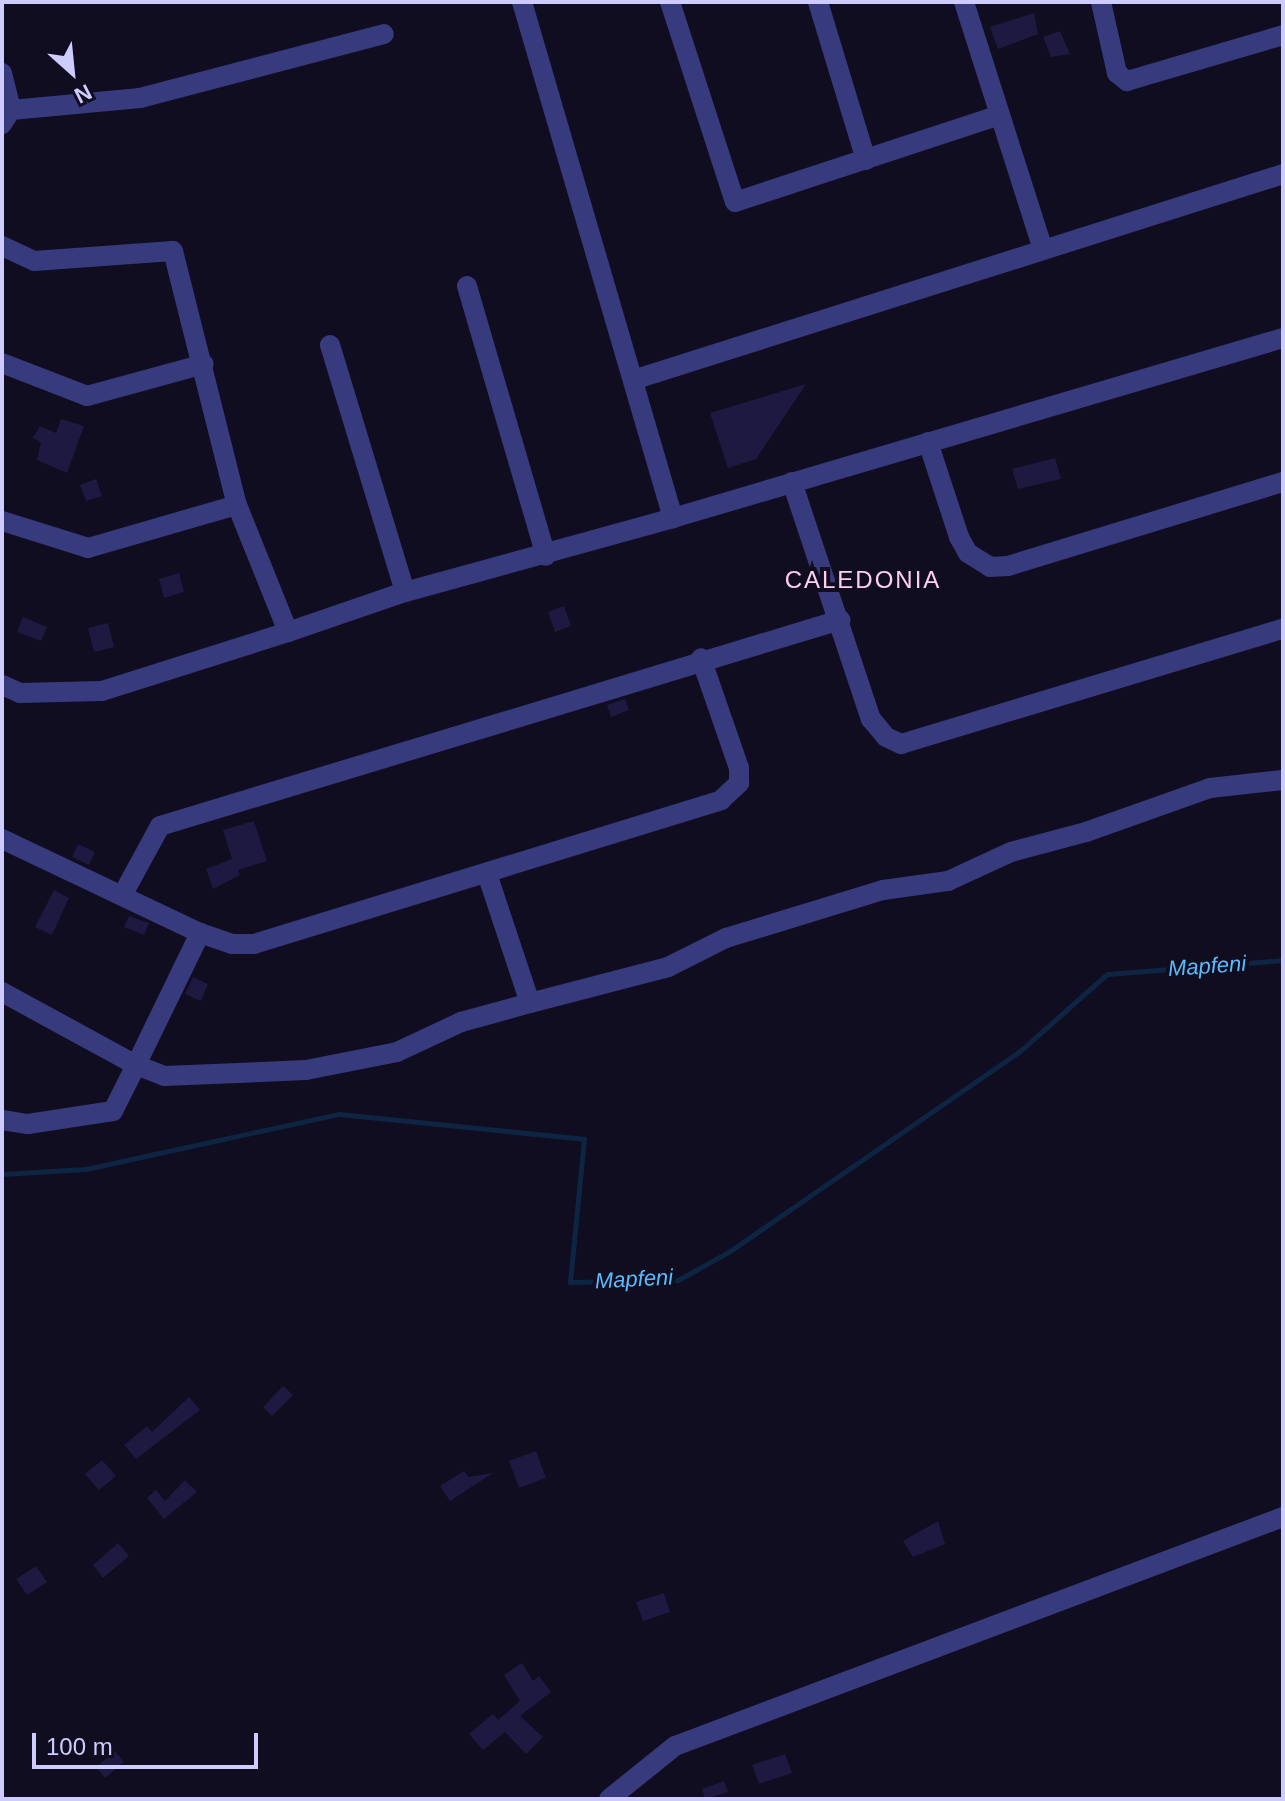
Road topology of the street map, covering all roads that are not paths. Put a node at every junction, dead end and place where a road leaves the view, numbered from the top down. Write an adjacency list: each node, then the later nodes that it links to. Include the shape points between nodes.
1 (522, 2): 20 (street)
2 (670, 2): 11 (street, via 735,202)
3 (818, 2): 11 (street)
4 (964, 2): 9 (street)
5 (1101, 2): 7 (street, via 1117,73 1127,81)
6 (384, 34): 10 (street, via 140,98)
7 (1283, 35)
8 (2, 73): 10 (street)
9 (999, 115): 11 (street); 14 (street)
10 (6, 117)
11 (866, 160)
12 (1283, 174): 14 (street)
13 (2, 246): 19 (street, via 34,261 173,251)
14 (1042, 247): 20 (street)
15 (467, 286): 27 (street)
16 (1283, 338): 21 (street)
17 (330, 345): 28 (street)
18 (2, 363): 19 (street, via 87,396)
19 (204, 364): 24 (street)
20 (633, 380): 25 (street)
21 (928, 442): 22 (street); 23 (street, via 959,537 968,553 990,567 1008,566)
22 (792, 482): 25 (street); 29 (street)
23 (1283, 482)
24 (237, 505): 26 (street, via 88,548); 31 (street)
25 (673, 518): 27 (street)
26 (2, 521)
27 (546, 556): 28 (street)
28 (405, 592): 31 (street)
29 (840, 620): 30 (street, via 871,719 886,737 901,744); 32 (street)
30 (1283, 629)
31 (288, 632): 33 (street, via 102,691 20,693)
32 (701, 658): 36 (street, via 739,768 733,792); 37 (street, via 160,826)
33 (2, 685)
34 (1283, 780): 40 (street, via 1210,788 1011,852 948,881 883,890 726,938 668,967)
35 (2, 839): 37 (street)
36 (487, 874): 38 (street, via 254,944 232,944); 40 (street)
37 (123, 894): 38 (street)
38 (200, 933): 41 (street)
39 (2, 992): 41 (street)
40 (530, 1003): 41 (street, via 461,1022 397,1052 306,1070 164,1076)
41 (136, 1065): 42 (street, via 113,1111 28,1124)
42 (2, 1120)
43 (1283, 1517): 44 (street, via 675,1746)
44 (609, 1799)

